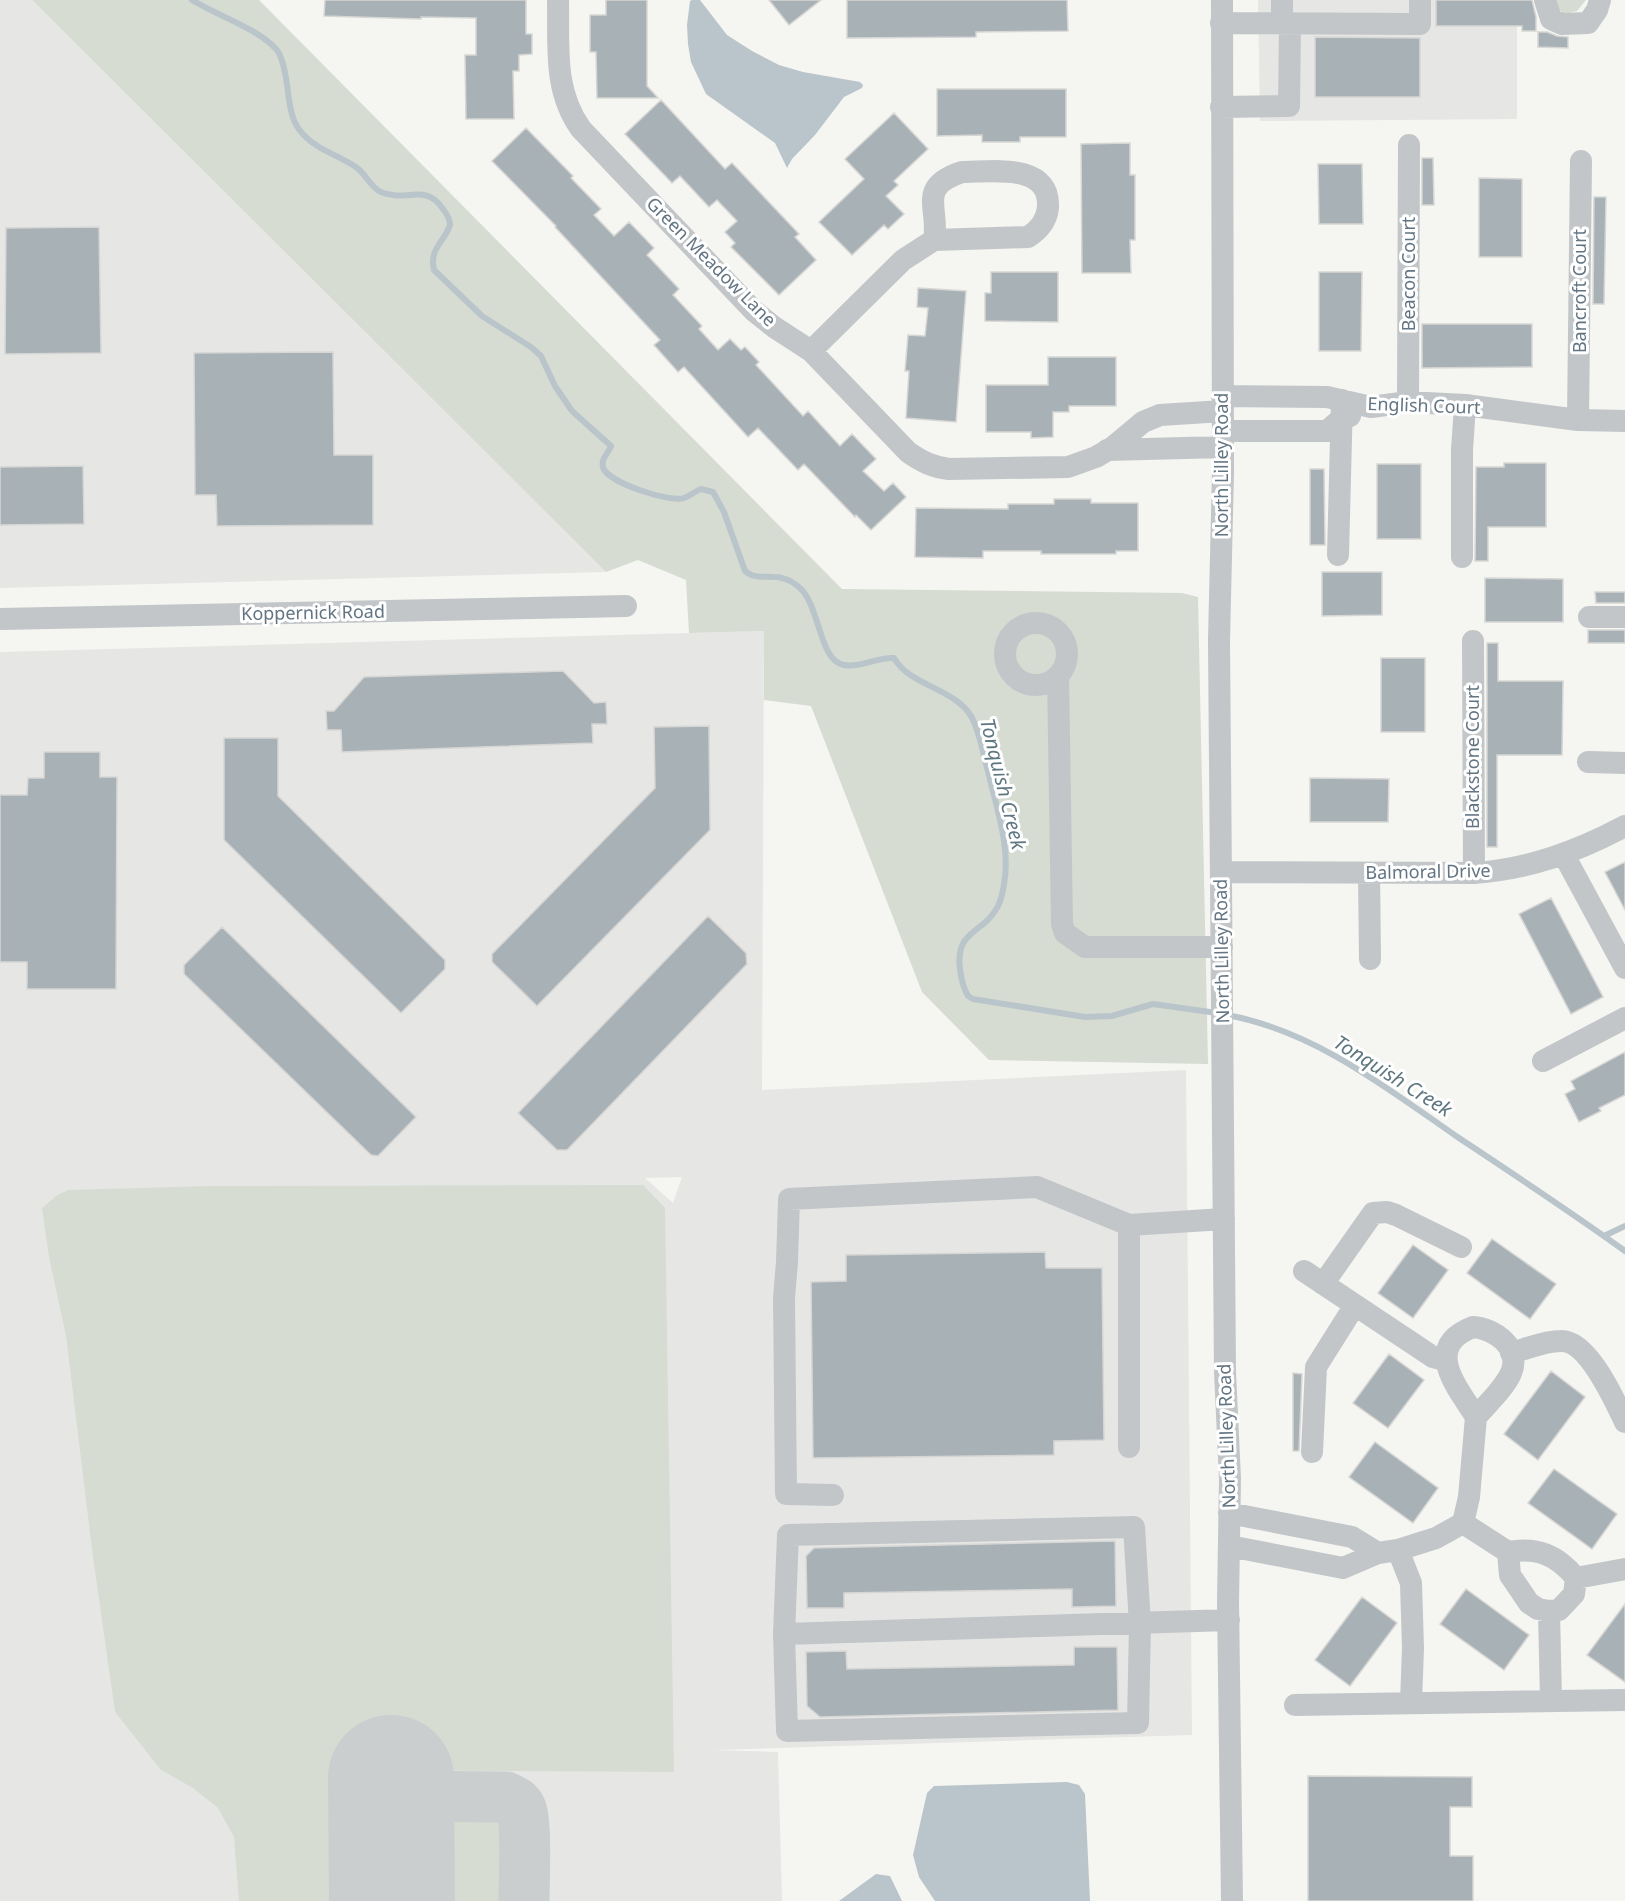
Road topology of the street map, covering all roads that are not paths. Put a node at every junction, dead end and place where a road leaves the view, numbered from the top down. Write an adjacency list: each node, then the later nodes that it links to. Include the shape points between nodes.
1 (558, 0): 13 (street, Green Meadow Lane, via 560,76 564,97 581,129 754,311)
2 (1222, 0): 7 (street, North Lilley Road)
3 (1282, 0): 8 (street)
4 (1420, 0): 8 (street, via 1420,24)
5 (1545, 0): 6 (street, via 1551,19 1562,24 1588,23)
6 (1600, 0)
7 (1221, 23): 8 (street); 9 (street, North Lilley Road)
8 (1286, 23): 9 (street, via 1289,106)
9 (1221, 107): 19 (street, North Lilley Road)
10 (1409, 145): 14 (street, Beacon Court)
11 (1581, 161): 17 (street, Bancroft Court)
12 (934, 240): 12 (street, via 1028,237 1039,230 1046,218 1045,193 1039,181 1015,172 962,172 949,176 933,195); 13 (street, via 903,260)
13 (811, 351): 20 (street, Green Meadow Lane, via 908,452 936,467 1068,467)
14 (1408, 402): 15 (street, English Court); 16 (street, English Court)
15 (1465, 405): 17 (street, English Court); 22 (street)
16 (1341, 410): 19 (street, English Court, via 1328,397); 19 (street, via 1327,431); 21 (street)
17 (1578, 420): 18 (street, English Court)
18 (1625, 421)
19 (1222, 422): 20 (street); 20 (street, Green Meadow Lane, via 1160,415 1143,422); 33 (street, North Lilley Road)
20 (1107, 450)
21 (1338, 555)
22 (1462, 557)
23 (626, 606): 26 (street, Koppernick Road)
24 (1589, 617): 25 (street)
25 (1625, 617)
26 (0, 619)
27 (1473, 640): 35 (street, Blackstone Court)
28 (1058, 676): 36 (street, via 1065,933 1085,946)
29 (1588, 762): 30 (street)
30 (1625, 763)
31 (1625, 826): 32 (street, Balmoral Drive)
32 (1564, 855): 35 (street, Balmoral Drive, via 1524,867); 38 (street)
33 (1221, 872): 34 (street, Balmoral Drive); 36 (street, North Lilley Road)
34 (1369, 873): 35 (street, Balmoral Drive); 37 (street)
35 (1474, 873)
36 (1222, 947): 41 (street, North Lilley Road)
37 (1370, 959)
38 (1625, 968)
39 (1625, 1018): 40 (street)
40 (1543, 1061)
41 (1224, 1219): 42 (street); 54 (street, North Lilley Road)
42 (1129, 1225): 51 (street); 53 (street, via 1037,1187 789,1199 784,1298 786,1494)
43 (1461, 1247): 45 (street, via 1396,1215 1373,1213)
44 (1304, 1271): 45 (street)
45 (1323, 1284): 46 (street)
46 (1355, 1305): 48 (street, via 1433,1357); 52 (street, via 1316,1367)
47 (1511, 1353): 48 (street, via 1495,1332 1473,1327 1456,1335); 49 (street, via 1511,1372); 50 (street, via 1551,1342 1570,1343 1593,1363)
48 (1445, 1360): 49 (street, via 1448,1374)
49 (1476, 1417): 55 (street)
50 (1625, 1422)
51 (1129, 1447)
52 (1312, 1452)
53 (833, 1495)
54 (1229, 1513): 56 (street, North Lilley Road); 57 (street, via 1352,1537)
55 (1463, 1523): 57 (street, via 1436,1538); 58 (street)
56 (1229, 1546): 57 (street, via 1343,1568); 62 (street, North Lilley Road)
57 (1388, 1552): 67 (street, via 1411,1583)
58 (1508, 1552): 60 (street, via 1526,1549 1551,1556 1565,1564); 61 (street, via 1510,1575 1529,1603)
59 (1625, 1569): 60 (street)
60 (1576, 1578): 61 (street, via 1574,1594 1559,1610)
61 (1549, 1611): 66 (street)
62 (1229, 1620): 63 (street); 69 (street, North Lilley Road)
63 (1140, 1624): 64 (street); 64 (street, via 1134,1527 788,1535); 64 (street, via 1138,1723 787,1731)
64 (784, 1634)
65 (1625, 1700): 66 (street)
66 (1551, 1701): 67 (street)
67 (1411, 1703): 68 (street)
68 (1295, 1705)
69 (1232, 1901)

